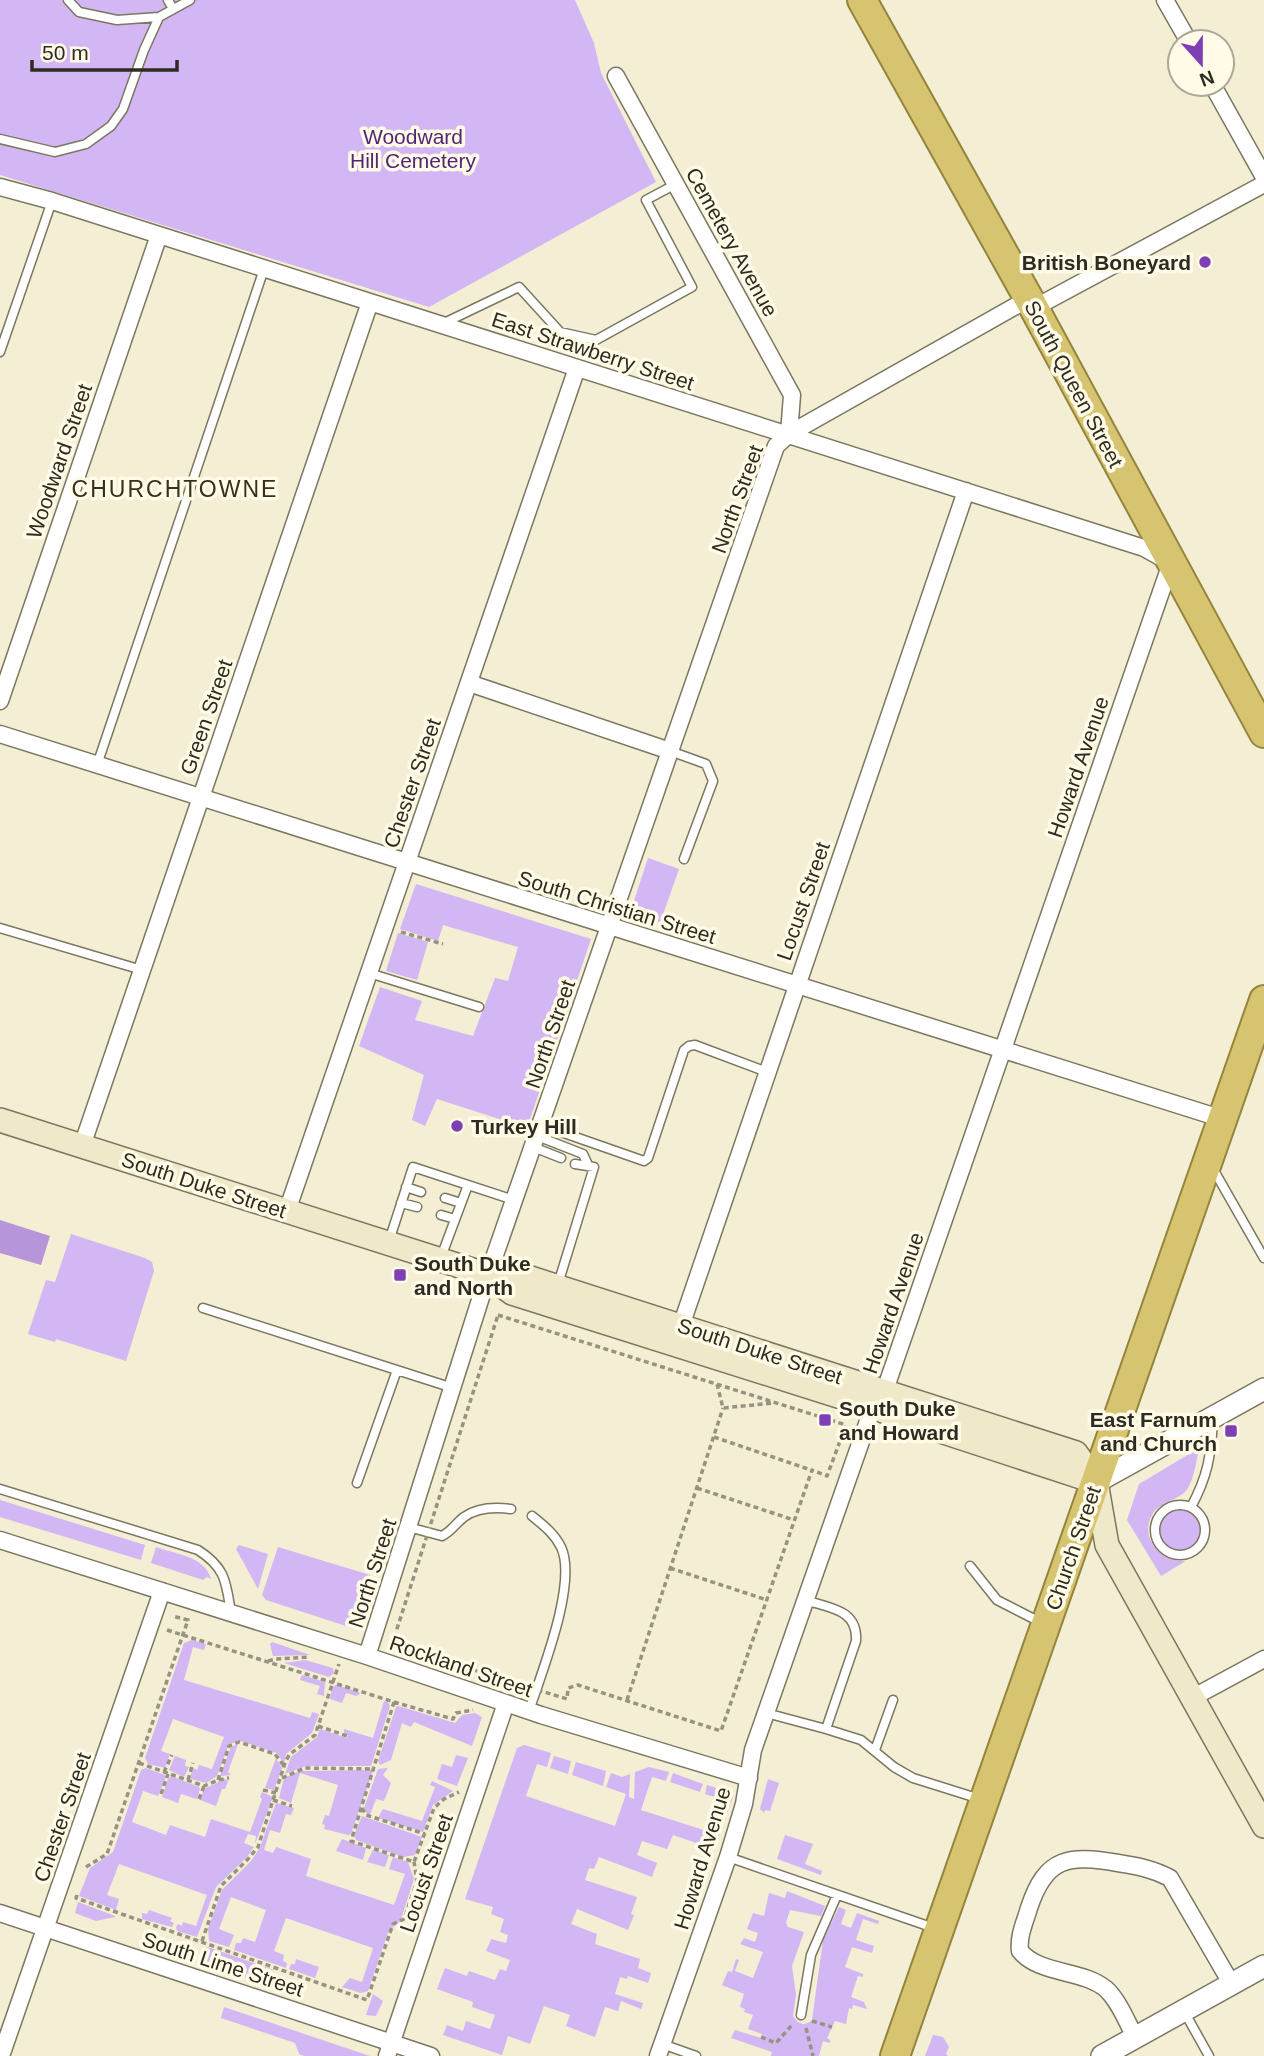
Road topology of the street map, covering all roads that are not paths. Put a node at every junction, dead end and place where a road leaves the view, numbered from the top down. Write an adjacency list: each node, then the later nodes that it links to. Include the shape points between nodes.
1 (68, 0): 7 (lane, via 79,12 117,20)
2 (168, 0): 6 (lane)
3 (190, 0): 6 (lane)
4 (862, 0): 20 (highway, South Queen Street)
5 (1165, 0): 8 (street)
6 (173, 9): 7 (lane)
7 (159, 17): 11 (lane, via 123,108 111,126 86,144 55,152)
8 (1181, 28)
9 (616, 76): 13 (street, Cemetery Avenue)
10 (1220, 98): 12 (street)
11 (0, 139)
12 (1264, 177)
13 (676, 184): 21 (lane, via 646,200 692,287 596,340 560,332 519,287); 24 (street, Cemetery Avenue, via 792,395)
14 (1264, 184): 20 (street)
15 (0, 187): 16 (street, East Strawberry Street)
16 (52, 201): 17 (street, East Strawberry Street); 22 (lane)
17 (159, 235): 18 (street, East Strawberry Street); 28 (street, Woodward Street)
18 (264, 269): 19 (street, East Strawberry Street); 32 (lane)
19 (370, 302): 21 (street, East Strawberry Street); 33 (street, Green Street)
20 (1031, 304): 24 (street); 26 (highway, South Queen Street)
21 (441, 325): 23 (street, East Strawberry Street)
22 (0, 352)
23 (577, 368): 24 (street, East Strawberry Street); 27 (street, Chester Street)
24 (789, 433): 25 (street, East Strawberry Street); 31 (street, North Street, via 776,446)
25 (966, 491): 26 (street, East Strawberry Street, via 1144,548); 40 (street, Locust Street)
26 (1171, 562): 29 (highway, South Queen Street); 43 (street, Howard Avenue)
27 (469, 683): 31 (street); 35 (street, Chester Street)
28 (0, 702)
29 (1264, 733)
30 (0, 734): 32 (street, South Christian Street)
31 (670, 751): 34 (lane, via 706,764 713,781); 36 (street, North Street)
32 (97, 765): 33 (street, South Christian Street)
33 (201, 797): 35 (street, South Christian Street); 38 (street, Green Street)
34 (684, 859)
35 (407, 863): 36 (street, South Christian Street); 39 (street, Chester Street)
36 (609, 926): 40 (street, South Christian Street); 47 (street, North Street)
37 (0, 928): 38 (lane)
38 (142, 970): 48 (street, Green Street)
39 (369, 973): 42 (lane); 61 (street, Chester Street)
40 (797, 986): 43 (street, South Christian Street); 44 (street, Locust Street)
41 (1264, 1000): 45 (highway, Church Street)
42 (479, 1007)
43 (1002, 1050): 45 (street, South Christian Street); 74 (street, Howard Avenue)
44 (768, 1072): 47 (lane, via 695,1045 684,1049 644,1161); 70 (street, Locust Street)
45 (1223, 1119): 50 (highway, Church Street)
46 (0, 1120): 48 (main road, South Duke Street)
47 (537, 1136): 49 (lane); 52 (lane, via 583,1154); 57 (street, North Street)
48 (82, 1146): 61 (main road, South Duke Street)
49 (561, 1158)
50 (1209, 1161): 65 (lane); 76 (highway, Church Street)
51 (575, 1164): 52 (lane)
52 (591, 1166): 68 (lane)
53 (468, 1185): 54 (lane, via 413,1167); 57 (lane); 59 (lane)
54 (406, 1187): 55 (lane); 58 (lane)
55 (421, 1192)
56 (445, 1198): 59 (lane)
57 (514, 1200): 67 (street, North Street)
58 (401, 1203): 60 (lane); 64 (lane)
59 (461, 1203): 63 (lane)
60 (417, 1208)
61 (287, 1211): 64 (main road, South Duke Street)
62 (440, 1215): 63 (lane)
63 (455, 1219): 66 (lane)
64 (388, 1243): 66 (main road, South Duke Street)
65 (1264, 1258)
66 (440, 1260): 67 (main road, South Duke Street)
67 (488, 1275): 68 (main road, South Duke Street, via 518,1274); 72 (street, North Street); 74 (main road, South Duke Street, via 512,1293)
68 (557, 1286): 70 (main road, South Duke Street)
69 (203, 1308): 71 (lane)
70 (681, 1326): 74 (main road, South Duke Street)
71 (397, 1370): 72 (lane); 77 (lane)
72 (453, 1388): 82 (street, North Street)
73 (1264, 1388): 75 (street)
74 (879, 1399): 76 (main road, South Duke Street, via 907,1420); 86 (street, Howard Avenue)
75 (1213, 1417): 76 (street); 79 (lane, via 1209,1467)
76 (1096, 1482): 88 (highway, Church Street); 91 (main road, via 1107,1545)
77 (357, 1483)
78 (0, 1489): 87 (lane, via 198,1550 215,1560 225,1577)
79 (1191, 1507): 79 (lane, via 1175,1505 1157,1521 1156,1537 1172,1555 1197,1550 1206,1535 1203,1518)
80 (511, 1509): 82 (lane, via 481,1509 466,1515 442,1536)
81 (532, 1516): 94 (lane, via 553,1533 566,1564 562,1606)
82 (408, 1527): 89 (street, North Street)
83 (0, 1540): 85 (street, Rockland Street)
84 (971, 1566): 88 (lane, via 996,1600)
85 (162, 1591): 87 (street, Rockland Street); 104 (street, Chester Street)
86 (805, 1600): 95 (street, Howard Avenue); 96 (lane, via 843,1613 857,1631)
87 (231, 1613): 89 (street, Rockland Street)
88 (1046, 1625): 99 (highway, Church Street)
89 (368, 1656): 93 (street, Rockland Street)
90 (1264, 1659): 91 (street)
91 (1192, 1698): 100 (main road)
92 (893, 1700): 97 (lane)
93 (506, 1703): 94 (street, Rockland Street); 111 (street, Locust Street)
94 (529, 1711): 98 (street, Rockland Street)
95 (766, 1713): 96 (lane); 98 (street, Howard Avenue)
96 (826, 1729): 97 (lane)
97 (875, 1749): 99 (lane, via 913,1778)
98 (749, 1778): 101 (street, Howard Avenue)
99 (984, 1801): 105 (highway, Church Street)
100 (1264, 1826)
101 (728, 1857): 102 (lane); 112 (street, Howard Avenue)
102 (837, 1895): 105 (lane); 109 (lane, via 811,1955)
103 (0, 1913): 104 (street, South Lime Street)
104 (45, 1927): 111 (street, South Lime Street); 113 (street, Chester Street)
105 (939, 1930): 116 (highway, Church Street)
106 (1264, 1966): 107 (street)
107 (1231, 1983): 108 (street); 110 (street, via 1170,1878 1154,1869 1093,1859 1060,1862 1041,1880 1032,1900 1020,1951 1036,1962 1106,1989)
108 (1184, 2011): 110 (street); 118 (lane)
109 (801, 2015)
110 (1135, 2037): 117 (street)
111 (389, 2049): 114 (street, South Lime Street)
112 (660, 2050): 115 (lane)
113 (1, 2056)
114 (432, 2056)
115 (696, 2056)
116 (895, 2056)
117 (1102, 2056)
118 (1209, 2056)

